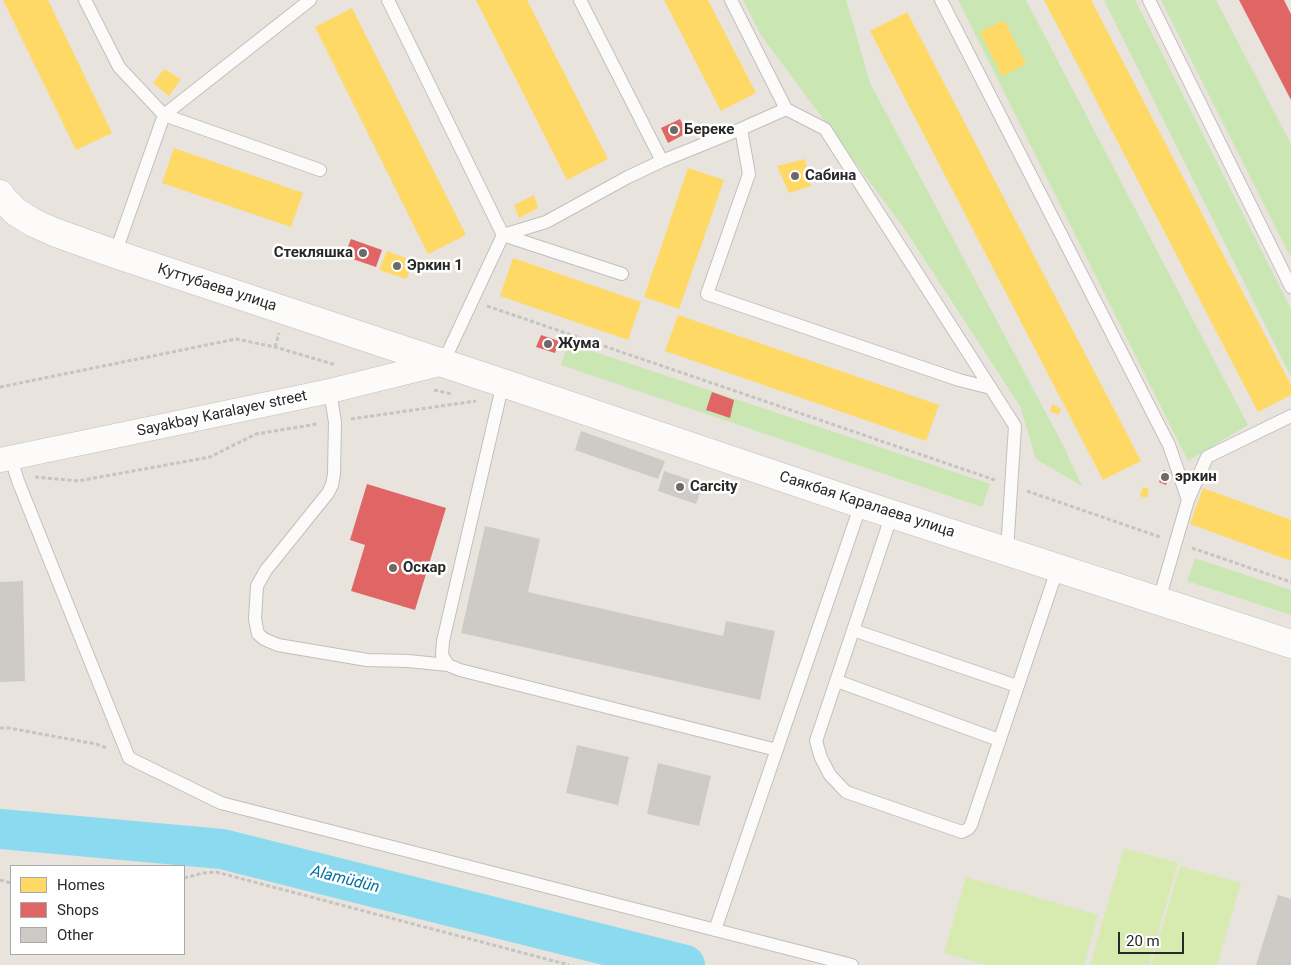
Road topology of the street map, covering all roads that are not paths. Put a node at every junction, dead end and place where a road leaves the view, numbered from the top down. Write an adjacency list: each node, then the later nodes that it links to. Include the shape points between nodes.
1 (85, 0): 9 (lane, via 119,67)
2 (310, 0): 9 (lane)
3 (388, 0): 14 (lane)
4 (580, 0): 11 (lane)
5 (731, 0): 8 (lane)
6 (941, 0): 24 (lane, via 1168,444)
7 (1149, 0): 17 (lane)
8 (786, 109): 10 (lane); 20 (lane, via 825,129)
9 (164, 115): 12 (lane); 15 (lane)
10 (741, 129): 11 (lane); 20 (lane, via 749,174 707,294 958,380)
11 (662, 161): 14 (lane, via 546,222)
12 (320, 170)
13 (1, 200): 15 (main road, Куттубаева улица, via 34,223)
14 (503, 234): 16 (lane); 18 (lane)
15 (115, 254): 18 (main road, Куттубаева улица)
16 (622, 274)
17 (1291, 287)
18 (443, 363): 19 (main road, Саякбая Каралаева улица); 21 (street, Sayakbay Karalayev street)
19 (503, 382): 25 (main road, Саякбая Каралаева улица); 32 (lane, via 443,641 442,655)
20 (991, 388): 27 (lane, via 1015,426)
21 (330, 391): 23 (street, Sayakbay Karalayev street); 32 (lane, via 335,422 332,485 257,586 255,619 258,634 278,645 367,660)
22 (1291, 416): 24 (lane, via 1207,456)
23 (6, 459): 37 (lane, via 18,481 129,758 221,803)
24 (1188, 500): 29 (lane)
25 (861, 504): 26 (main road, Саякбая Каралаева улица); 36 (lane)
26 (892, 514): 27 (main road, Саякбая Каралаева улица); 30 (lane)
27 (1007, 551): 28 (main road, Саякбая Каралаева улица)
28 (1058, 567): 29 (main road, Саякбая Каралаева улица); 34 (lane)
29 (1158, 600): 31 (main road, Саякбая Каралаева улица)
30 (854, 630): 33 (lane); 34 (lane)
31 (1291, 644)
32 (448, 665): 36 (lane)
33 (837, 681): 35 (lane); 35 (lane, via 816,741 830,775 846,792 962,832 971,825)
34 (1017, 686): 35 (lane)
35 (999, 740)
36 (777, 750): 37 (lane)
37 (715, 930): 38 (lane)
38 (852, 965)

